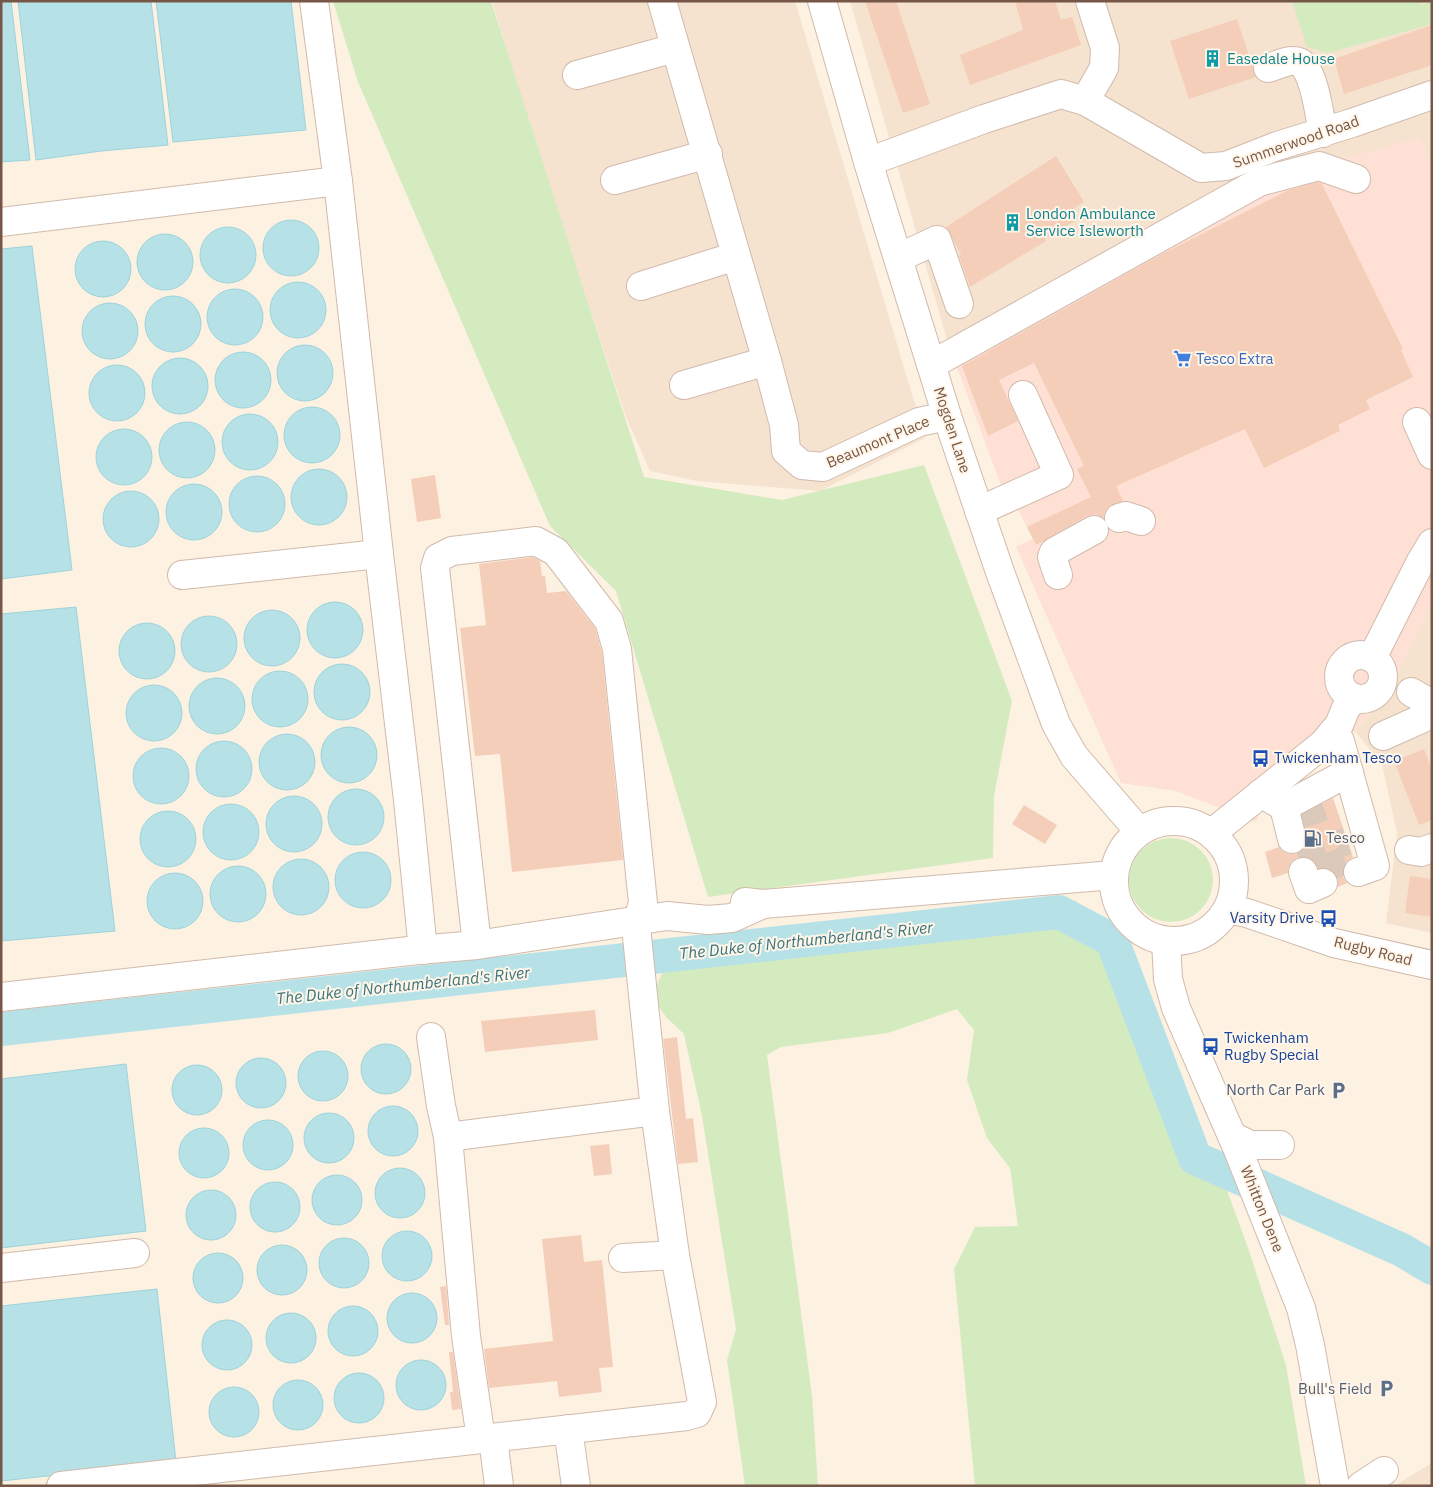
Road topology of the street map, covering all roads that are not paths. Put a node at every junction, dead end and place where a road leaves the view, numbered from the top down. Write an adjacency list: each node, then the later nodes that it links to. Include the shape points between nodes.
1 (314, 1): 15 (street)
2 (662, 1): 5 (street, Beaumont Place)
3 (822, 1): 12 (street, Mogden Lane)
4 (1090, 1): 9 (street, via 1105,48 1104,68)
5 (675, 48): 7 (street); 11 (street, Beaumont Place)
6 (1268, 68): 10 (street, via 1290,61 1299,62 1307,68 1318,102)
7 (577, 75)
8 (1432, 95): 10 (street, Summerwood Road)
9 (1085, 101): 10 (street, Summerwood Road, via 1201,168 1226,166 1277,146); 12 (street, Summerwood Road, via 1061,94)
10 (1323, 133)
11 (708, 154): 14 (street); 17 (street, Beaumont Place)
12 (868, 162): 18 (street, Mogden Lane)
13 (1356, 179): 22 (street, via 1319,166 1259,182)
14 (615, 180)
15 (338, 182): 16 (street); 31 (street)
16 (1, 222)
17 (736, 256): 19 (street); 21 (street, Beaumont Place)
18 (898, 258): 20 (street, via 937,240); 22 (street, Mogden Lane)
19 (641, 286)
20 (959, 304)
21 (767, 361): 23 (street); 25 (street, Beaumont Place, via 784,425 786,451 802,465 824,466 919,422)
22 (931, 365): 25 (street, Mogden Lane)
23 (684, 385)
24 (1023, 395): 28 (street, via 1059,475)
25 (948, 416): 28 (street, Mogden Lane)
26 (1417, 422): 27 (street)
27 (1432, 455)
28 (979, 511): 38 (street, Mogden Lane, via 1056,724 1074,756)
29 (1094, 530): 33 (street, via 1054,552 1052,557)
30 (1432, 543): 36 (street, via 1372,658 1360,655 1346,661 1341,669 1340,680 1345,691 1354,698 1339,725)
31 (379, 554): 32 (street); 45 (street)
32 (182, 574)
33 (1058, 574)
34 (1432, 714): 35 (street)
35 (1384, 736)
36 (1351, 812): 37 (street); 37 (street, via 1323,744)
37 (1286, 818): 39 (street)
38 (1139, 830): 39 (street, via 1177,820 1195,824); 40 (street, via 1127,844)
39 (1212, 833): 41 (street, via 1226,849 1234,868 1234,889)
40 (1114, 875): 42 (street, via 763,904 720,900 688,905); 43 (street, via 1116,897 1124,913 1150,936)
41 (1228, 909): 43 (street, via 1217,924 1202,935); 46 (street, Rugby Road, via 1334,943)
42 (637, 929): 44 (street); 44 (street, via 643,903 617,649 609,621 556,552 536,541 452,551 438,558 435,568); 49 (street)
43 (1166, 941): 51 (street, Whitton Dene, via 1168,978 1176,1008)
44 (477, 945): 45 (street)
45 (423, 950): 47 (street)
46 (1432, 965)
47 (1, 997)
48 (431, 1037): 50 (street)
49 (654, 1111): 50 (street); 54 (street)
50 (448, 1137): 58 (street, via 466,1336)
51 (1235, 1143): 52 (street); 63 (street, Whitton Dene, via 1301,1308)
52 (1280, 1146)
53 (135, 1253): 56 (street)
54 (675, 1255): 55 (street); 57 (street, via 702,1402 697,1413)
55 (624, 1258)
56 (1, 1268)
57 (568, 1429): 58 (street); 62 (street)
58 (487, 1438): 60 (street); 61 (street)
59 (1384, 1471): 64 (street)
60 (61, 1486)
61 (499, 1486)
62 (576, 1486)
63 (1335, 1486)
64 (1361, 1486)

